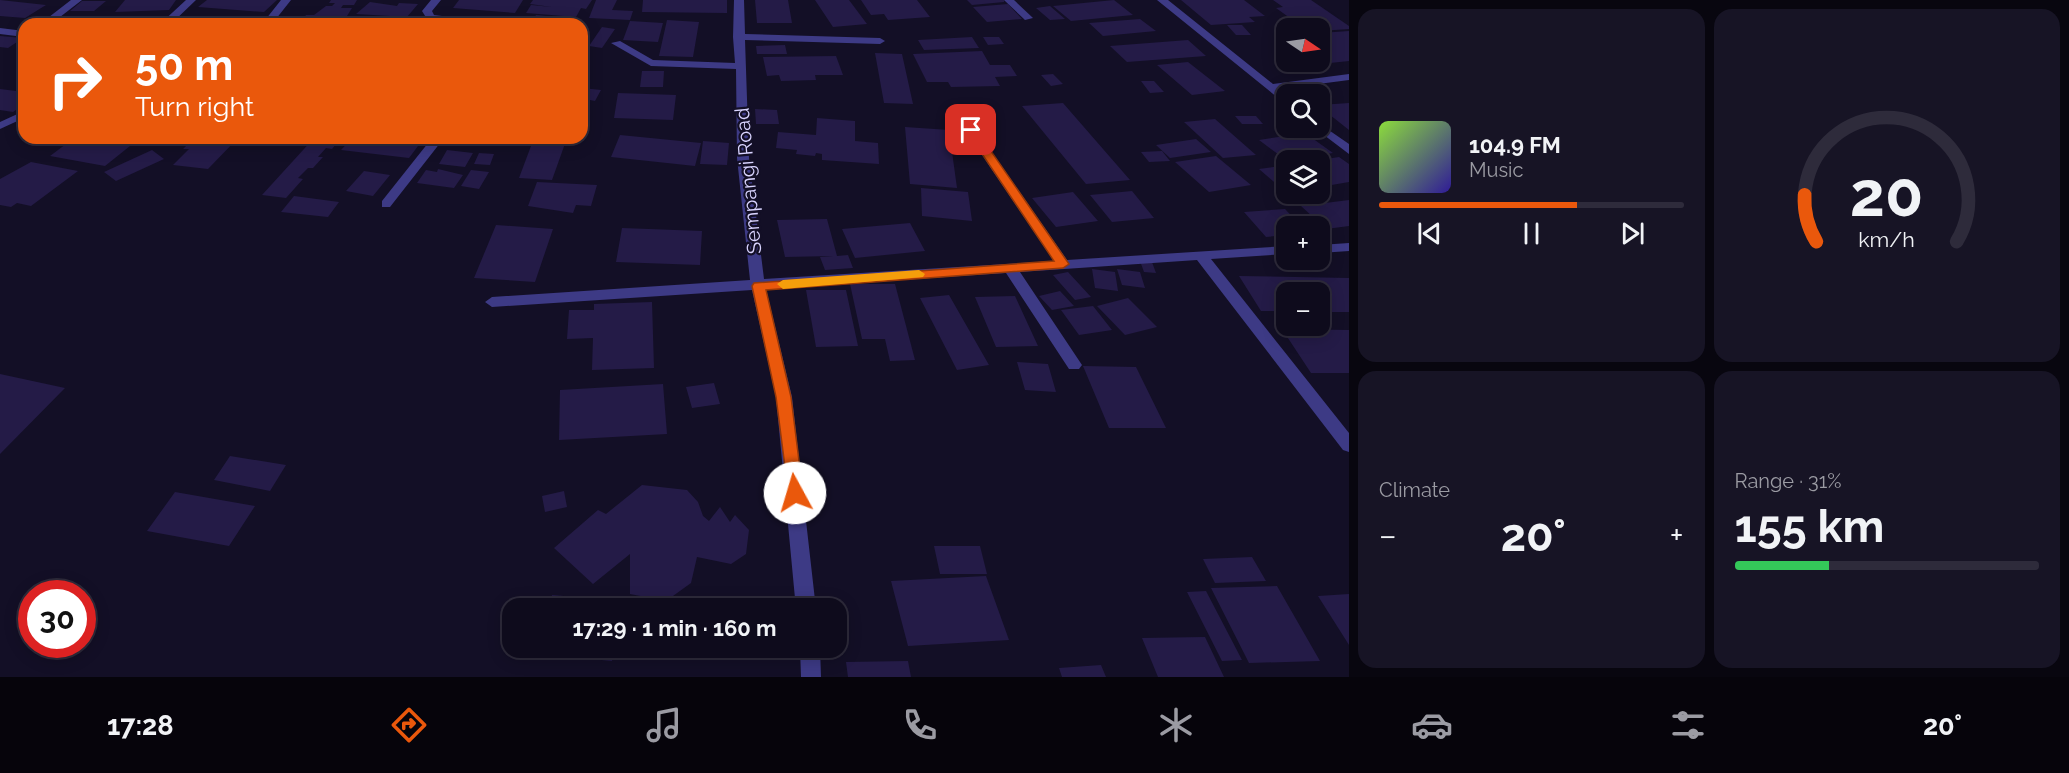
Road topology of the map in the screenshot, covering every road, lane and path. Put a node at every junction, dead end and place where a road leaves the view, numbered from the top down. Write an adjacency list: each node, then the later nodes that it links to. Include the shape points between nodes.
1 (77, 0): 8 (street)
2 (191, 0): 9 (street)
3 (286, 0): 10 (street)
4 (436, 0): 11 (street, via 427,11)
5 (739, 0): 15 (street, Sempangi Road)
6 (1009, 0): 12 (street)
7 (1162, 0): 20 (street)
8 (53, 18)
9 (172, 18)
10 (272, 18)
11 (427, 18)
12 (1028, 18)
13 (0, 31): 14 (street)
14 (18, 33)
15 (738, 37): 16 (street); 18 (street, Sempangi Road)
16 (880, 41)
17 (616, 43): 18 (street, via 651,63)
18 (739, 66): 35 (street, Sempangi Road, via 742,158)
19 (1349, 77): 20 (street)
20 (1271, 87): 21 (street)
21 (1276, 91)
22 (18, 117): 23 (street)
23 (0, 126)
24 (971, 130): 33 (street)
25 (1330, 135): 27 (street)
26 (433, 144): 28 (street)
27 (1349, 150)
28 (386, 204)
29 (1349, 247): 30 (street)
30 (1330, 248)
31 (1276, 250): 32 (street)
32 (1199, 254): 33 (street); 38 (street)
33 (1063, 264): 34 (street)
34 (1010, 268): 35 (street); 37 (street)
35 (758, 286): 36 (street); 39 (street, Sempangi Road, via 784,397)
36 (492, 302)
37 (1074, 364)
38 (1349, 445)
39 (805, 598)
40 (810, 658): 41 (street)
41 (811, 677)

